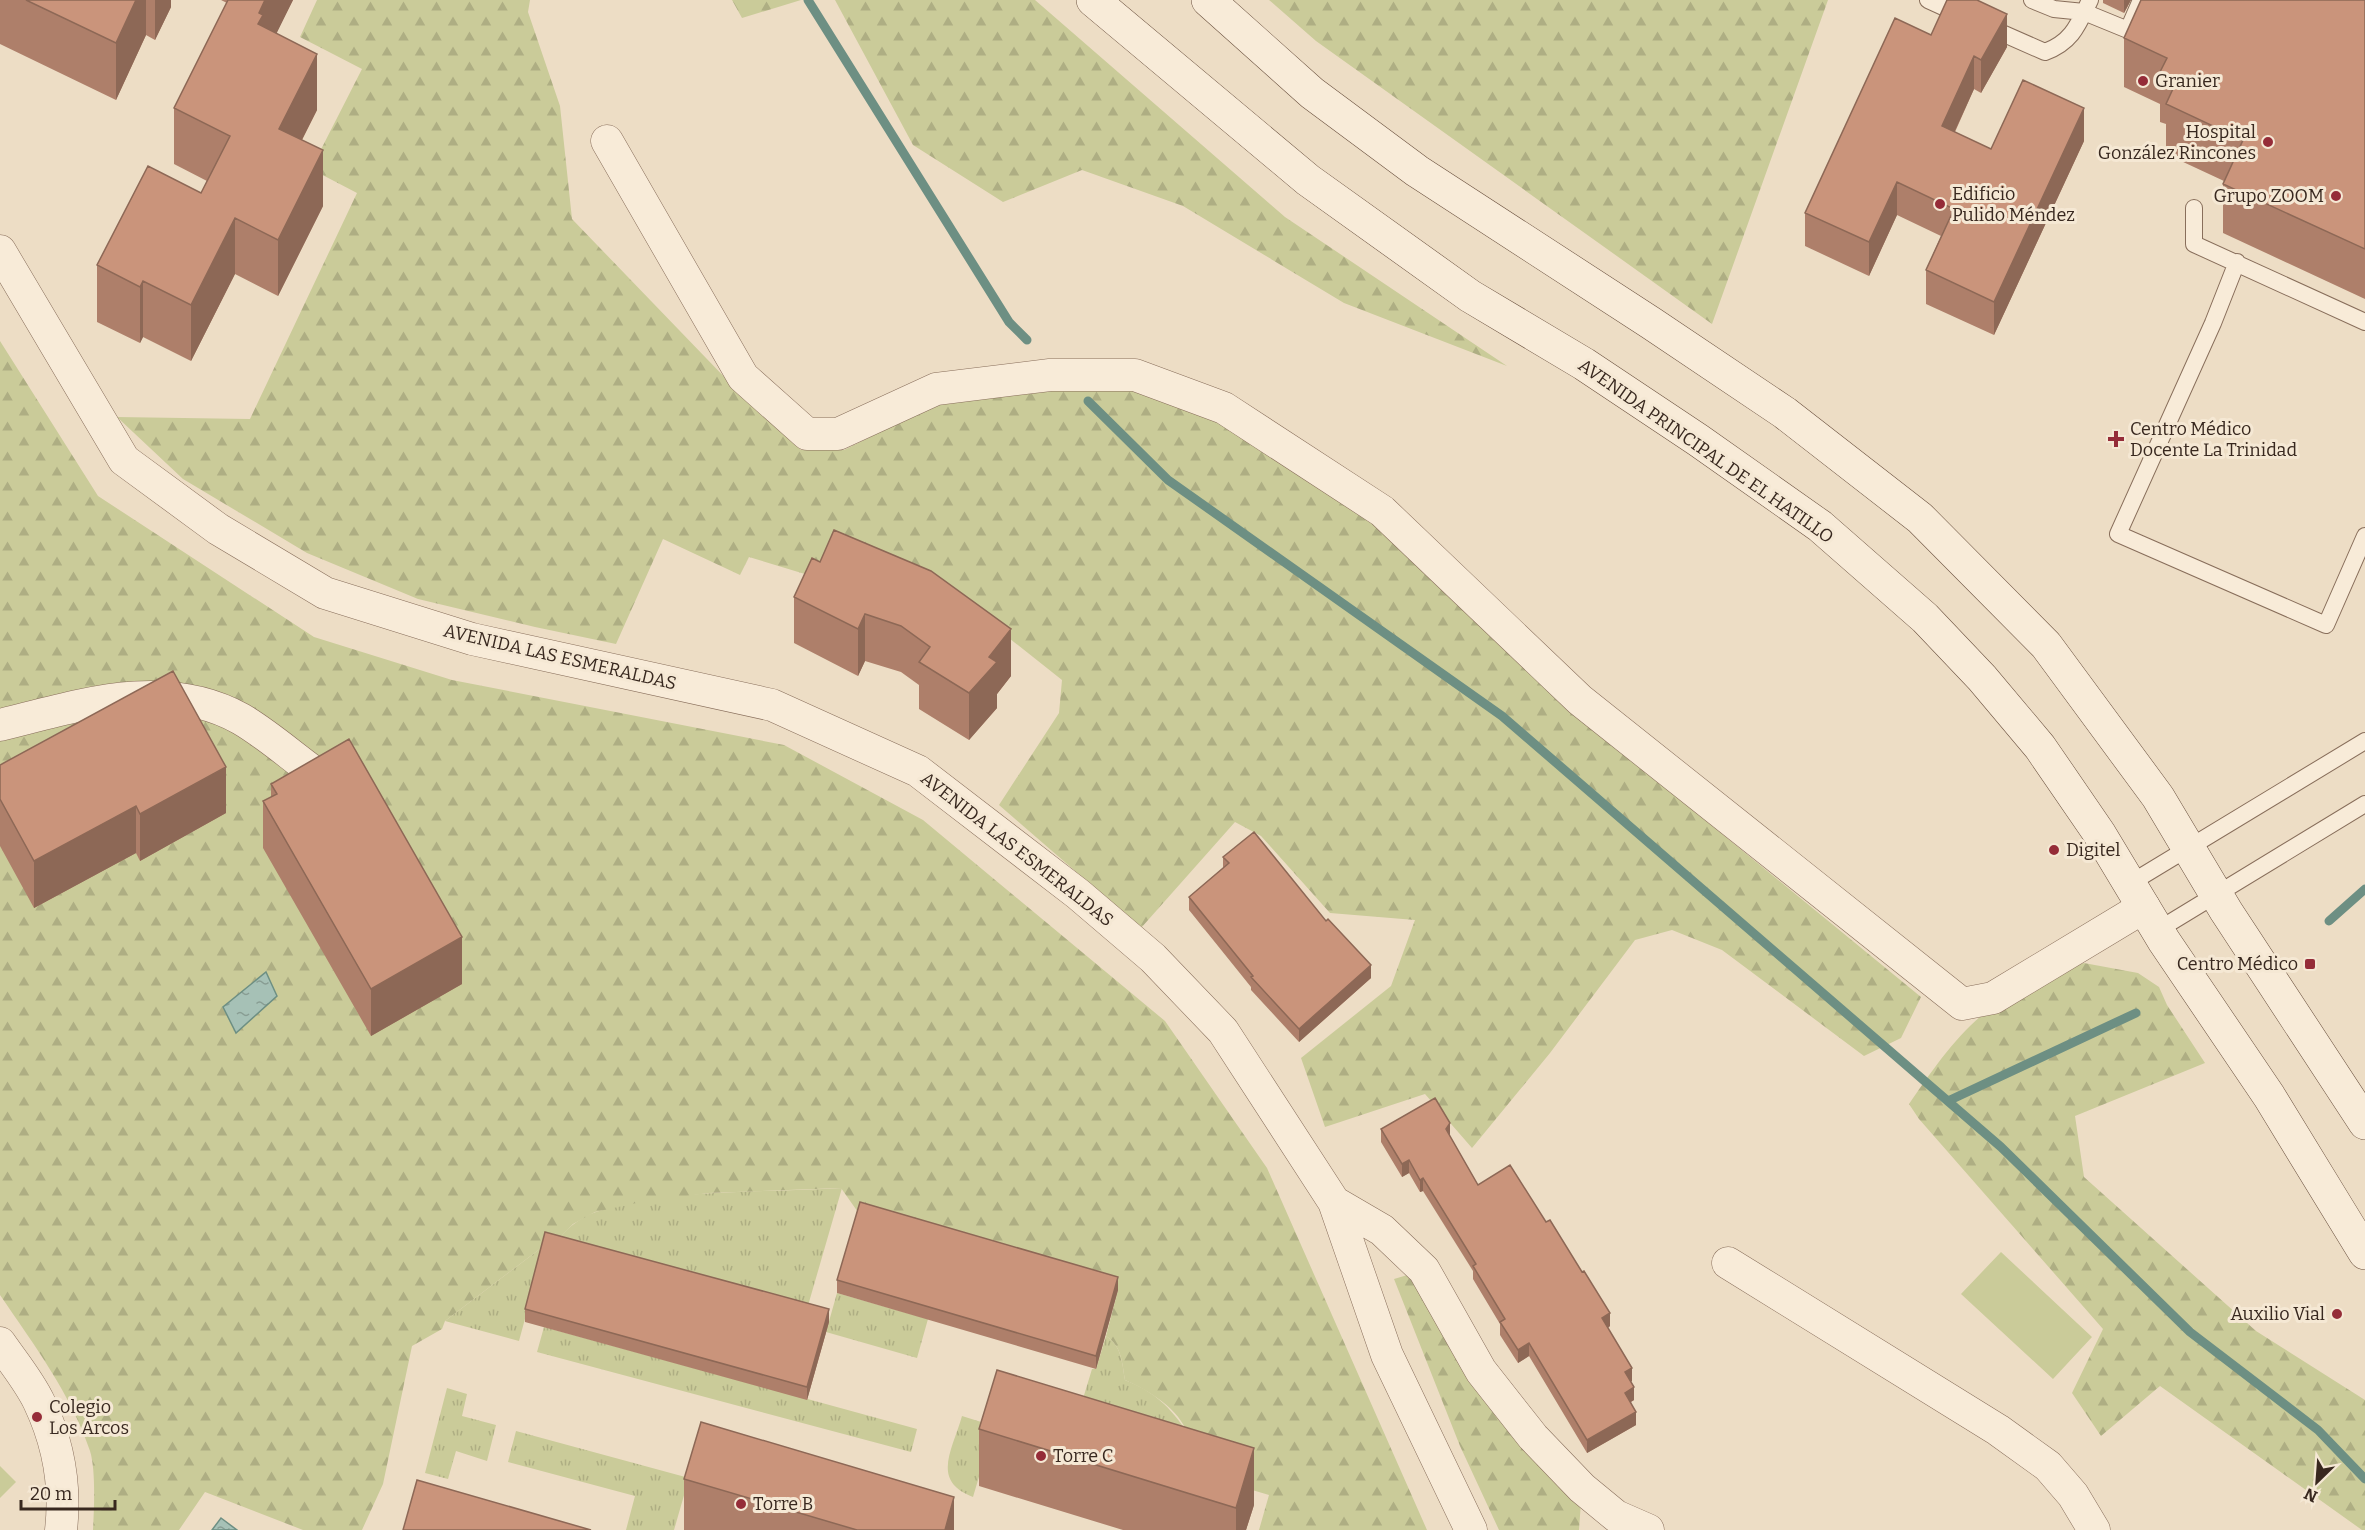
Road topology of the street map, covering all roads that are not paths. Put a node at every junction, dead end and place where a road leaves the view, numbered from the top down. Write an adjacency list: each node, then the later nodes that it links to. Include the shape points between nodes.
1 (1093, 0): 20 (main road, AVENIDA PRINCIPAL DE EL HATILLO, via 1308,180 1470,296 1593,370 1820,526 1925,618 1982,678 2040,747 2100,833)
2 (1208, 0): 18 (main road, via 1312,93 1417,171 1785,413 1920,518 2046,645 2158,797)
3 (1928, 0): 7 (lane, via 2044,52 2060,47 2072,35)
4 (2032, 0): 6 (lane)
5 (2141, 0): 7 (lane, via 2128,30)
6 (2056, 4): 7 (lane)
7 (2087, 6)
8 (607, 141): 20 (street, via 743,377 807,434 838,434 936,389 1050,375 1135,375 1224,408 1382,511 1580,700 1962,1004 1986,986)
9 (2194, 208): 11 (lane, via 2194,244)
10 (0, 251): 22 (street, AVENIDA LAS ESMERALDAS, via 124,460 218,529 326,593 472,639 772,705 918,771 1077,894 1160,966 1223,1031)
11 (2237, 262): 12 (lane); 13 (lane, via 2118,534 2326,625)
12 (2365, 322)
13 (2365, 536)
14 (0, 725): 16 (street, via 78,705 132,697 192,700 240,719)
15 (2365, 741): 18 (lane)
16 (311, 770)
17 (2365, 804): 19 (lane)
18 (2187, 848): 19 (main road); 20 (lane)
19 (2216, 894): 20 (lane); 21 (main road)
20 (2142, 905): 23 (main road, AVENIDA PRINCIPAL DE EL HATILLO, via 2269,1096)
21 (2365, 1123)
22 (1334, 1202): 27 (street, AVENIDA LAS ESMERALDAS, via 1387,1355); 28 (street, via 1382,1230 1424,1270 1481,1371 1533,1437 1582,1488 1616,1516)
23 (2365, 1253)
24 (1728, 1263): 29 (street, via 1998,1430 2048,1466 2073,1495)
25 (0, 1343): 26 (street, via 38,1401 56,1448)
26 (62, 1530)
27 (1471, 1530)
28 (1648, 1530)
29 (2094, 1530)

